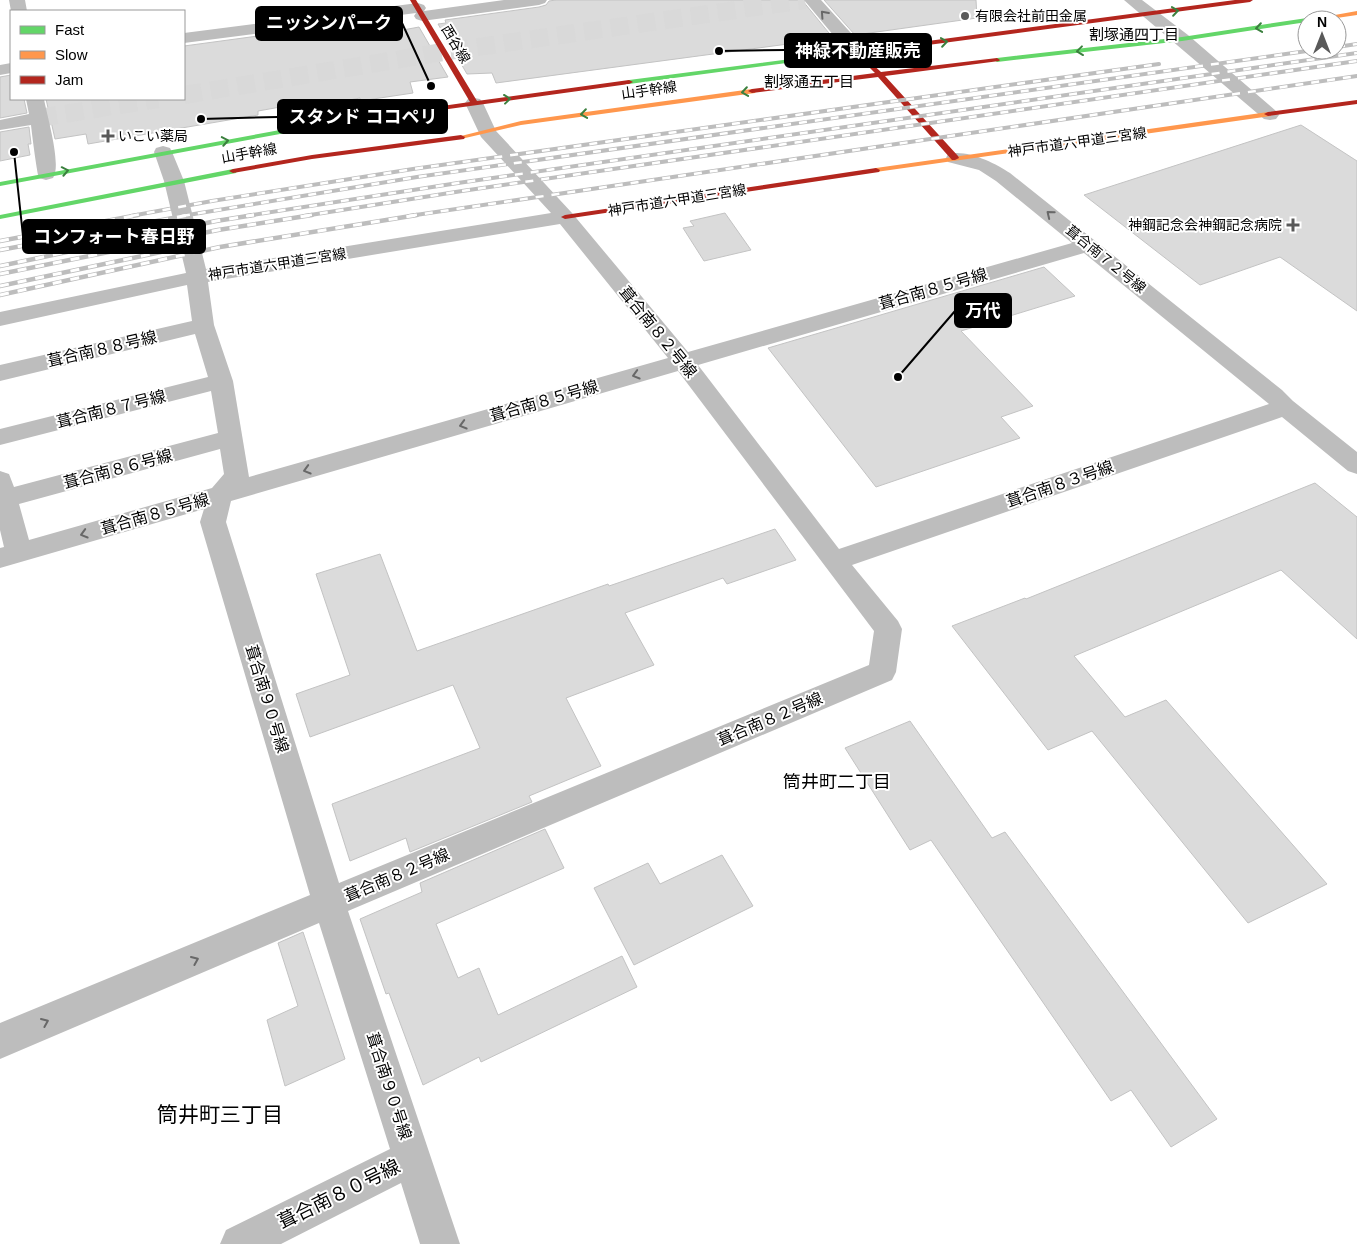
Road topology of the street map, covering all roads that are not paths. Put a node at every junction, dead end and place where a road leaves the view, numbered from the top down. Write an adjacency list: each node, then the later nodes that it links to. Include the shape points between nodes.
1 (539, 0): 5 (street)
2 (812, 0): 10 (street, one-way to 2)
3 (1132, 0): 6 (street)
4 (1250, 0): 6 (street, 山手幹線, one-way to 4)
5 (418, 8): 8 (street); 14 (street, 西谷線)
6 (1149, 14): 9 (street); 10 (street, 山手幹線, one-way to 6)
7 (1297, 22): 9 (street, 山手幹線, one-way to 9)
8 (185, 38)
9 (1182, 39): 11 (street, 山手幹線, one-way to 11); 15 (street)
10 (861, 53): 11 (street); 14 (street, 山手幹線, one-way to 10)
11 (878, 74): 18 (street, 山手幹線, one-way to 18, via 521,123); 20 (street)
12 (35, 100): 16 (street)
13 (1357, 102): 15 (street, 神戸市道六甲道三宮線)
14 (474, 103): 18 (street, 葺合南８２号線); 19 (street, 山手幹線, one-way to 14)
15 (1270, 115): 20 (street, 神戸市道六甲道三宮線)
16 (39, 118): 17 (street); 21 (street)
17 (0, 125)
18 (488, 133): 22 (street, 山手幹線, via 314,157); 25 (street, 葺合南８２号線)
19 (163, 152): 21 (street, 山手幹線, one-way to 19); 22 (street, 葺合南９０号線)
20 (955, 158): 25 (street, 神戸市道六甲道三宮線); 26 (street, 葺合南７２号線, one-way to 20, via 1003,176 986,166)
21 (46, 174): 23 (street, 山手幹線)
22 (174, 181): 24 (street, 山手幹線); 27 (street, 葺合南９０号線)
23 (0, 184)
24 (0, 217)
25 (565, 217): 27 (street, 神戸市道六甲道三宮線); 30 (street, 葺合南８２号線)
26 (1088, 245): 30 (street, 葺合南８５号線); 33 (street, 葺合南７２号線)
27 (197, 276): 28 (street, 神戸市道六甲道三宮線); 29 (street, 葺合南９０号線)
28 (0, 320)
29 (203, 325): 31 (street, 葺合南８８号線); 32 (street, 葺合南９０号線)
30 (683, 361): 38 (street, 葺合南８５号線, one-way to 38); 40 (street, 葺合南８２号線)
31 (0, 373)
32 (221, 381): 34 (street, 葺合南８７号線); 35 (street, 葺合南９０号線)
33 (1286, 407): 36 (street, 葺合南７２号線); 40 (street, 葺合南８３号線)
34 (0, 437)
35 (231, 438): 37 (street, 葺合南８６号線); 38 (street, 葺合南９０号線, via 237,476)
36 (1357, 465)
37 (2, 490): 39 (street)
38 (220, 495): 39 (street, 葺合南８５号線, one-way to 39); 41 (street, 葺合南９０号線, via 213,522)
39 (10, 555)
40 (834, 561): 41 (street, 葺合南８２号線, via 888,629 882,672)
41 (329, 903): 42 (street, 葺合南８２号線, one-way to 41); 43 (street, 葺合南９０号線)
42 (0, 1041)
43 (412, 1158): 44 (street, 葺合南８０号線); 45 (street, 葺合南９０号線)
44 (240, 1244)
45 (440, 1244)

